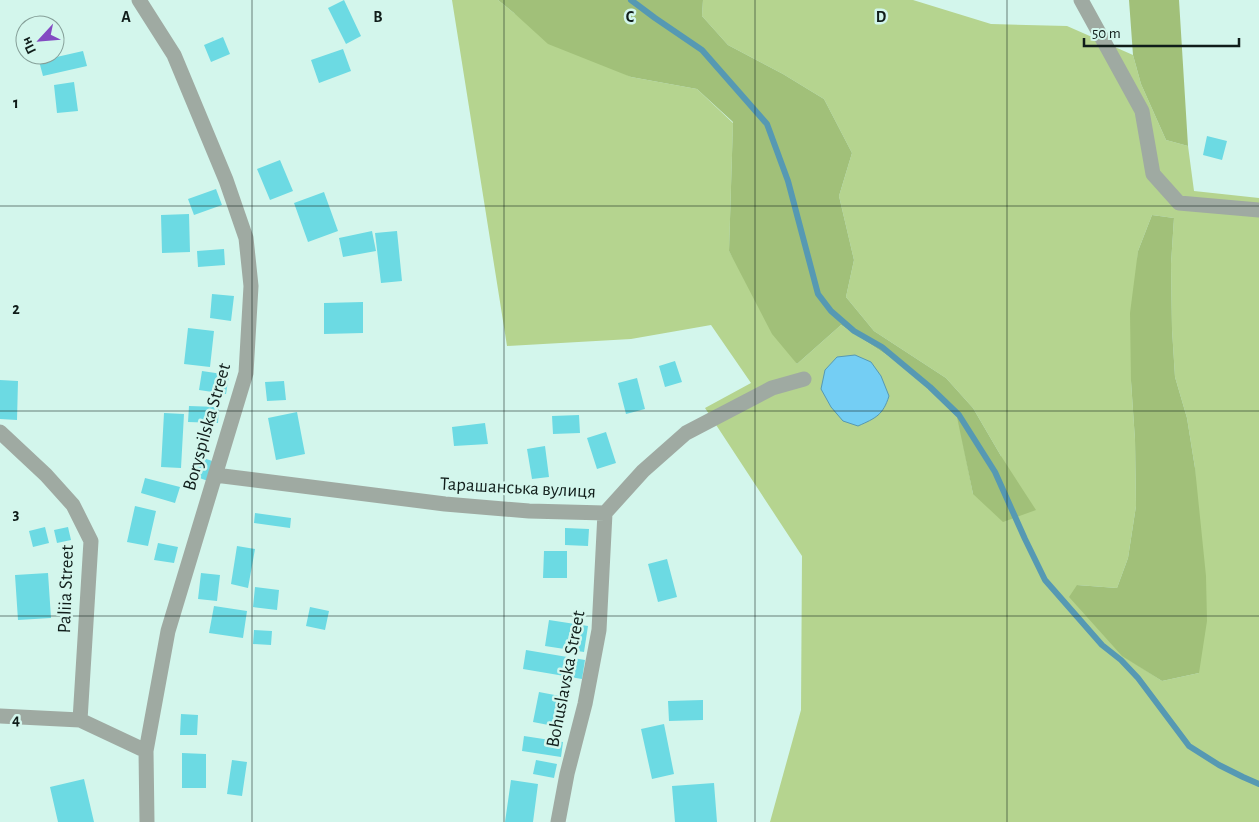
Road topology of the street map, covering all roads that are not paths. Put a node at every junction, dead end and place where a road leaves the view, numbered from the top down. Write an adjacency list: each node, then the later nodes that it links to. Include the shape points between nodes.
1 (138, 0): 6 (street, Boryspilska Street, via 174,55 226,180 246,238 251,286 246,373)
2 (1081, 0): 3 (street, via 1142,111 1154,174 1179,203)
3 (1259, 210)
4 (804, 379): 7 (street, Тарашанська вулиця, via 772,388 686,433 643,471)
5 (0, 432): 9 (street, Paliia Street, via 73,505 91,541)
6 (215, 475): 7 (street, Тарашанська вулиця, via 445,504); 10 (street, Boryspilska Street, via 168,631)
7 (605, 513): 12 (street, Bohuslavska Street, via 599,630)
8 (0, 716): 9 (street)
9 (80, 720): 10 (street)
10 (146, 751): 11 (street, Boryspilska Street)
11 (147, 822)
12 (558, 822)

